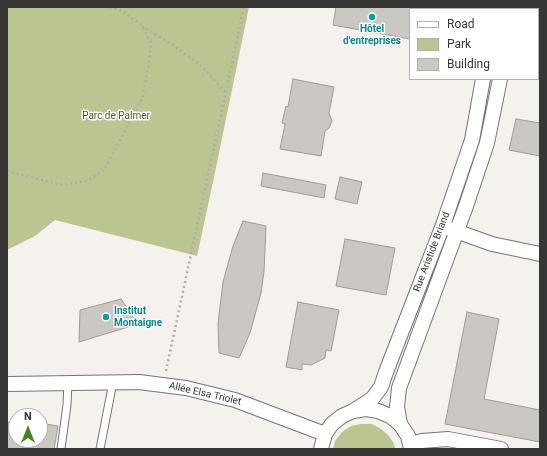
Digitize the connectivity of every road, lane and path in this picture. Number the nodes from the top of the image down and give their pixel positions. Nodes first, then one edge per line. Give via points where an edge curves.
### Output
1 (109, 7) edge
2 (244, 7) edge
3 (142, 26) junction
4 (484, 80) edge
5 (500, 80) edge
6 (226, 93) junction
7 (7, 171) edge
8 (442, 225) junction
9 (458, 232) junction
10 (540, 254) edge
11 (68, 382) junction
12 (113, 382) junction
13 (7, 384) edge
14 (163, 385) junction
15 (353, 411) junction
16 (400, 424) junction
17 (325, 434) junction
18 (410, 447) edge
19 (61, 449) edge
20 (100, 449) edge
21 (321, 449) edge
22 (501, 449) edge

1 - 3 path via 123,11
2 - 6 path
3 - 6 path via 200,65
3 - 7 path via 151,43 142,98 104,170 87,181 62,185
4 - 8 street, Rue Aristide Briand via 472,140
5 - 9 street, Rue Aristide Briand via 487,143
6 - 14 path
8 - 9 street
8 - 15 street, Rue Aristide Briand via 381,387 372,399
9 - 10 street via 492,244
9 - 16 street, Rue Aristide Briand via 399,388 397,407
11 - 12 street, Allée Elsa Triolet
11 - 13 street, Allée Elsa Triolet
11 - 19 lane
12 - 14 street, Allée Elsa Triolet
12 - 20 lane
14 - 17 street, Allée Elsa Triolet via 235,400
15 - 16 street via 378,411
15 - 17 street, Rue Aristide Briand via 332,424
16 - 18 street via 408,436
17 - 21 street
18 - 22 street via 422,441 448,439

